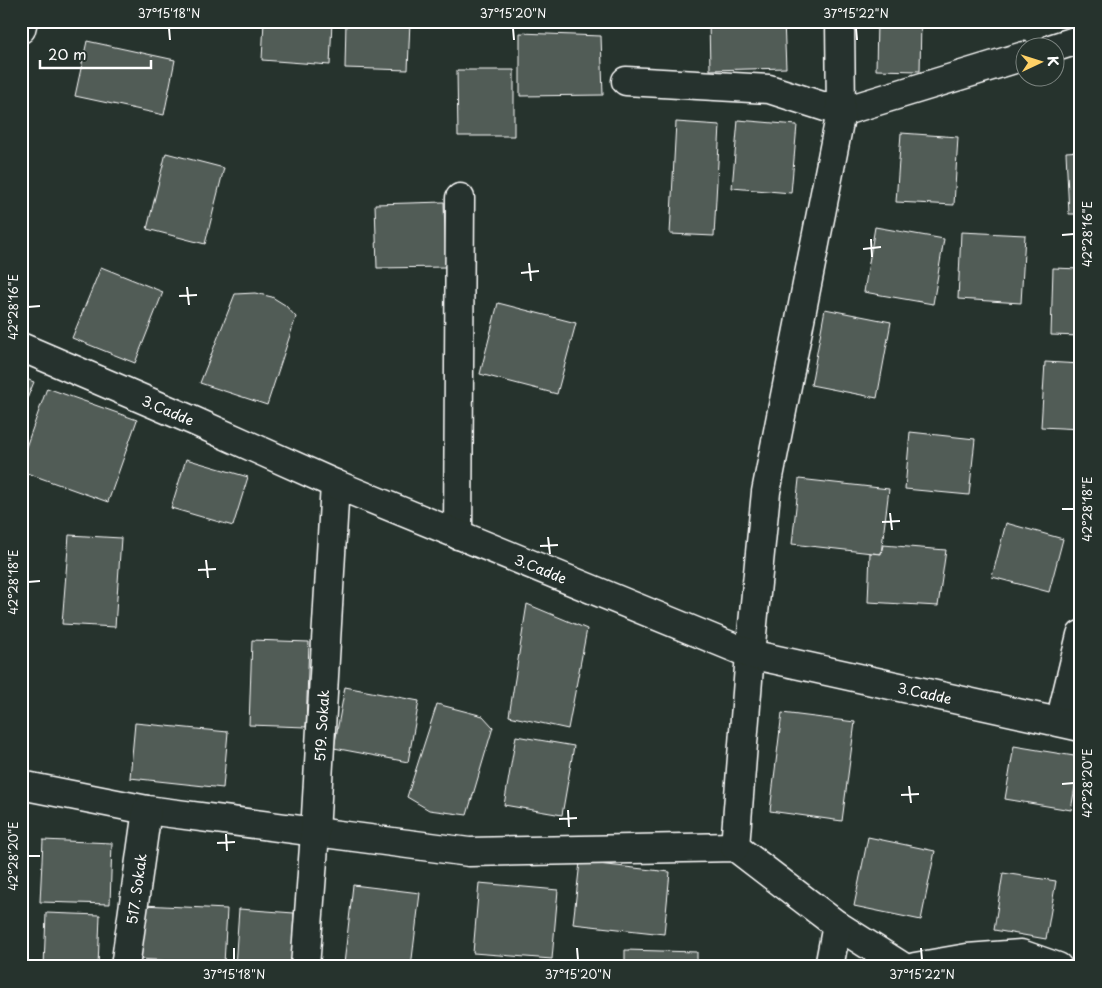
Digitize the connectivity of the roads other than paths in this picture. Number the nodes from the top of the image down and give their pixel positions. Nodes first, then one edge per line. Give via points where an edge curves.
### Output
1 (23, 21) edge
2 (840, 21) edge
3 (21, 29) edge
4 (1081, 39) edge
5 (1064, 44) edge
6 (1014, 59) edge
7 (626, 81) dead end
8 (841, 112) junction
9 (460, 198) dead end
10 (21, 347) edge
11 (335, 484) junction
12 (458, 535) junction
13 (1081, 634) edge
14 (750, 654) junction
15 (1070, 724) edge
16 (21, 785) edge
17 (147, 810) junction
18 (315, 833) junction
19 (735, 847) junction
20 (837, 925) junction
21 (125, 967) edge
22 (305, 967) edge
23 (829, 967) edge
24 (903, 967) edge
25 (915, 967) edge
26 (1058, 967) edge

1 - 3 street
2 - 8 street
4 - 5 street
6 - 8 street
7 - 8 street via 769,90
8 - 14 street via 766,492
9 - 12 street
10 - 11 street, 3.Cadde
11 - 12 street, 3.Cadde
11 - 18 street, 519. Sokak
12 - 14 street, 3.Cadde
13 - 15 street
14 - 15 street, 3.Cadde
14 - 19 street
16 - 17 street
17 - 18 street
17 - 21 street, 517. Sokak
18 - 19 street via 469,852
18 - 22 street, 519. Sokak
19 - 20 street
20 - 23 street
20 - 24 street
25 - 26 street via 967,958 1021,954

